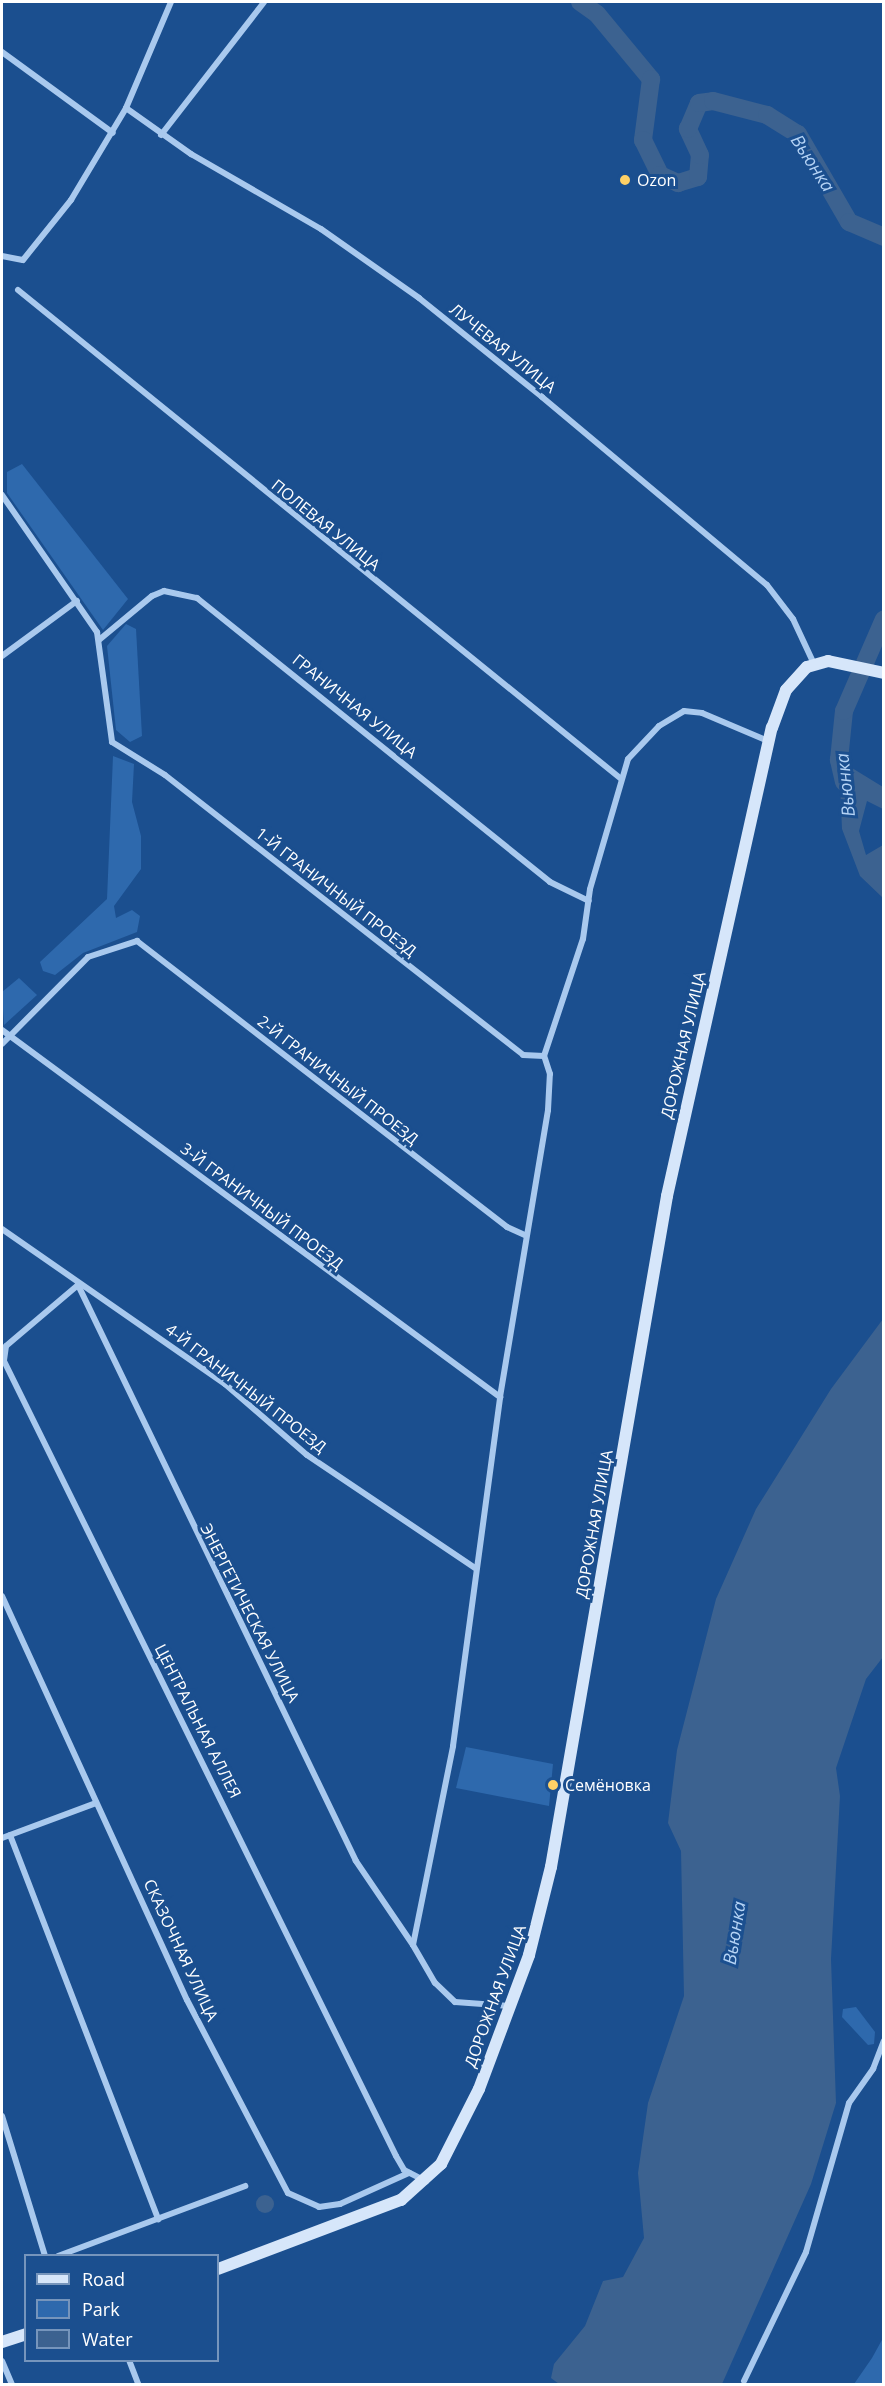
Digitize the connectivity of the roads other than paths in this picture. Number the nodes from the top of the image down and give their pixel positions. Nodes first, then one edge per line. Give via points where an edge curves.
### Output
1 (171, 2) edge
2 (264, 2) edge
3 (2, 52) edge
4 (126, 108) junction
5 (113, 134) junction
6 (161, 135) junction
7 (2, 256) edge
8 (18, 290) dead end
9 (2, 495) edge
10 (77, 602) junction
11 (99, 640) junction
12 (2, 656) edge
13 (814, 664) junction
14 (884, 673) edge
15 (768, 741) junction
16 (620, 778) junction
17 (589, 901) junction
18 (2, 1030) edge
19 (10, 1033) junction
20 (2, 1044) edge
21 (544, 1056) junction
22 (2, 1229) edge
23 (525, 1235) junction
24 (78, 1285) junction
25 (500, 1397) junction
26 (475, 1568) junction
27 (2, 1596) edge
28 (96, 1803) junction
29 (10, 1835) junction
30 (2, 1838) edge
31 (413, 1945) junction
32 (511, 2006) junction
33 (884, 2041) edge
34 (2, 2116) edge
35 (409, 2173) junction
36 (426, 2181) junction
37 (245, 2186) dead end
38 (158, 2219) junction
39 (44, 2254) edge
40 (63, 2254) edge
41 (219, 2269) edge
42 (24, 2335) edge
43 (2, 2342) edge
44 (2, 2361) edge
45 (129, 2362) edge
46 (744, 2381) dead end
47 (12, 2385) edge
48 (138, 2385) edge

1 - 4 street
2 - 6 street
3 - 5 street
4 - 5 street
4 - 6 street, ЛУЧЕВАЯ УЛИЦА
5 - 7 street via 71,200 23,260 15,262
6 - 13 street, ЛУЧЕВАЯ УЛИЦА via 321,229 524,382 761,579 793,619
8 - 16 street, ПОЛЕВАЯ УЛИЦА
9 - 10 street via 35,549
10 - 11 street
10 - 12 street
11 - 17 street, ГРАНИЧНАЯ УЛИЦА via 152,596 164,591 197,598 550,882
11 - 21 street, 1-Й ГРАНИЧНЫЙ ПРОЕЗД via 112,742 165,775 523,1054
13 - 14 main road via 833,662
13 - 15 main road, ДОРОЖНАЯ УЛИЦА via 791,682
15 - 16 street via 702,713 684,711 669,718 634,750
15 - 32 main road, ДОРОЖНАЯ УЛИЦА via 667,1196 551,1867
16 - 17 street
17 - 21 street via 583,939
18 - 19 street
19 - 20 street
19 - 23 street, 2-Й ГРАНИЧНЫЙ ПРОЕЗД via 88,957 137,941 507,1227
19 - 25 street, 3-Й ГРАНИЧНЫЙ ПРОЕЗД
21 - 23 street via 551,1087
22 - 24 street, 4-Й ГРАНИЧНЫЙ ПРОЕЗД
23 - 25 street
24 - 26 street, 4-Й ГРАНИЧНЫЙ ПРОЕЗД via 225,1384 307,1455
24 - 31 street, ЭНЕРГЕТИЧЕСКАЯ УЛИЦА via 356,1861
24 - 35 street, ЦЕНТРАЛЬНАЯ АЛЛЕЯ via 6,1346 4,1361 396,2156
25 - 26 street
26 - 31 street via 453,1746
27 - 28 street, СКАЗОЧНАЯ УЛИЦА
28 - 29 street
28 - 35 street, СКАЗОЧНАЯ УЛИЦА via 187,2000 288,2193 319,2207 340,2204
29 - 30 street
29 - 38 street
31 - 32 street, ЭНЕРГЕТИЧЕСКАЯ УЛИЦА via 435,1983 455,2002
32 - 36 main road, ДОРОЖНАЯ УЛИЦА via 464,2122
33 - 46 street via 873,2069 849,2103 806,2252
34 - 39 street
35 - 36 street
36 - 41 main road, ДОРОЖНАЯ УЛИЦА via 369,2216
37 - 38 street
38 - 40 street
42 - 43 main road
44 - 47 street
45 - 48 street

